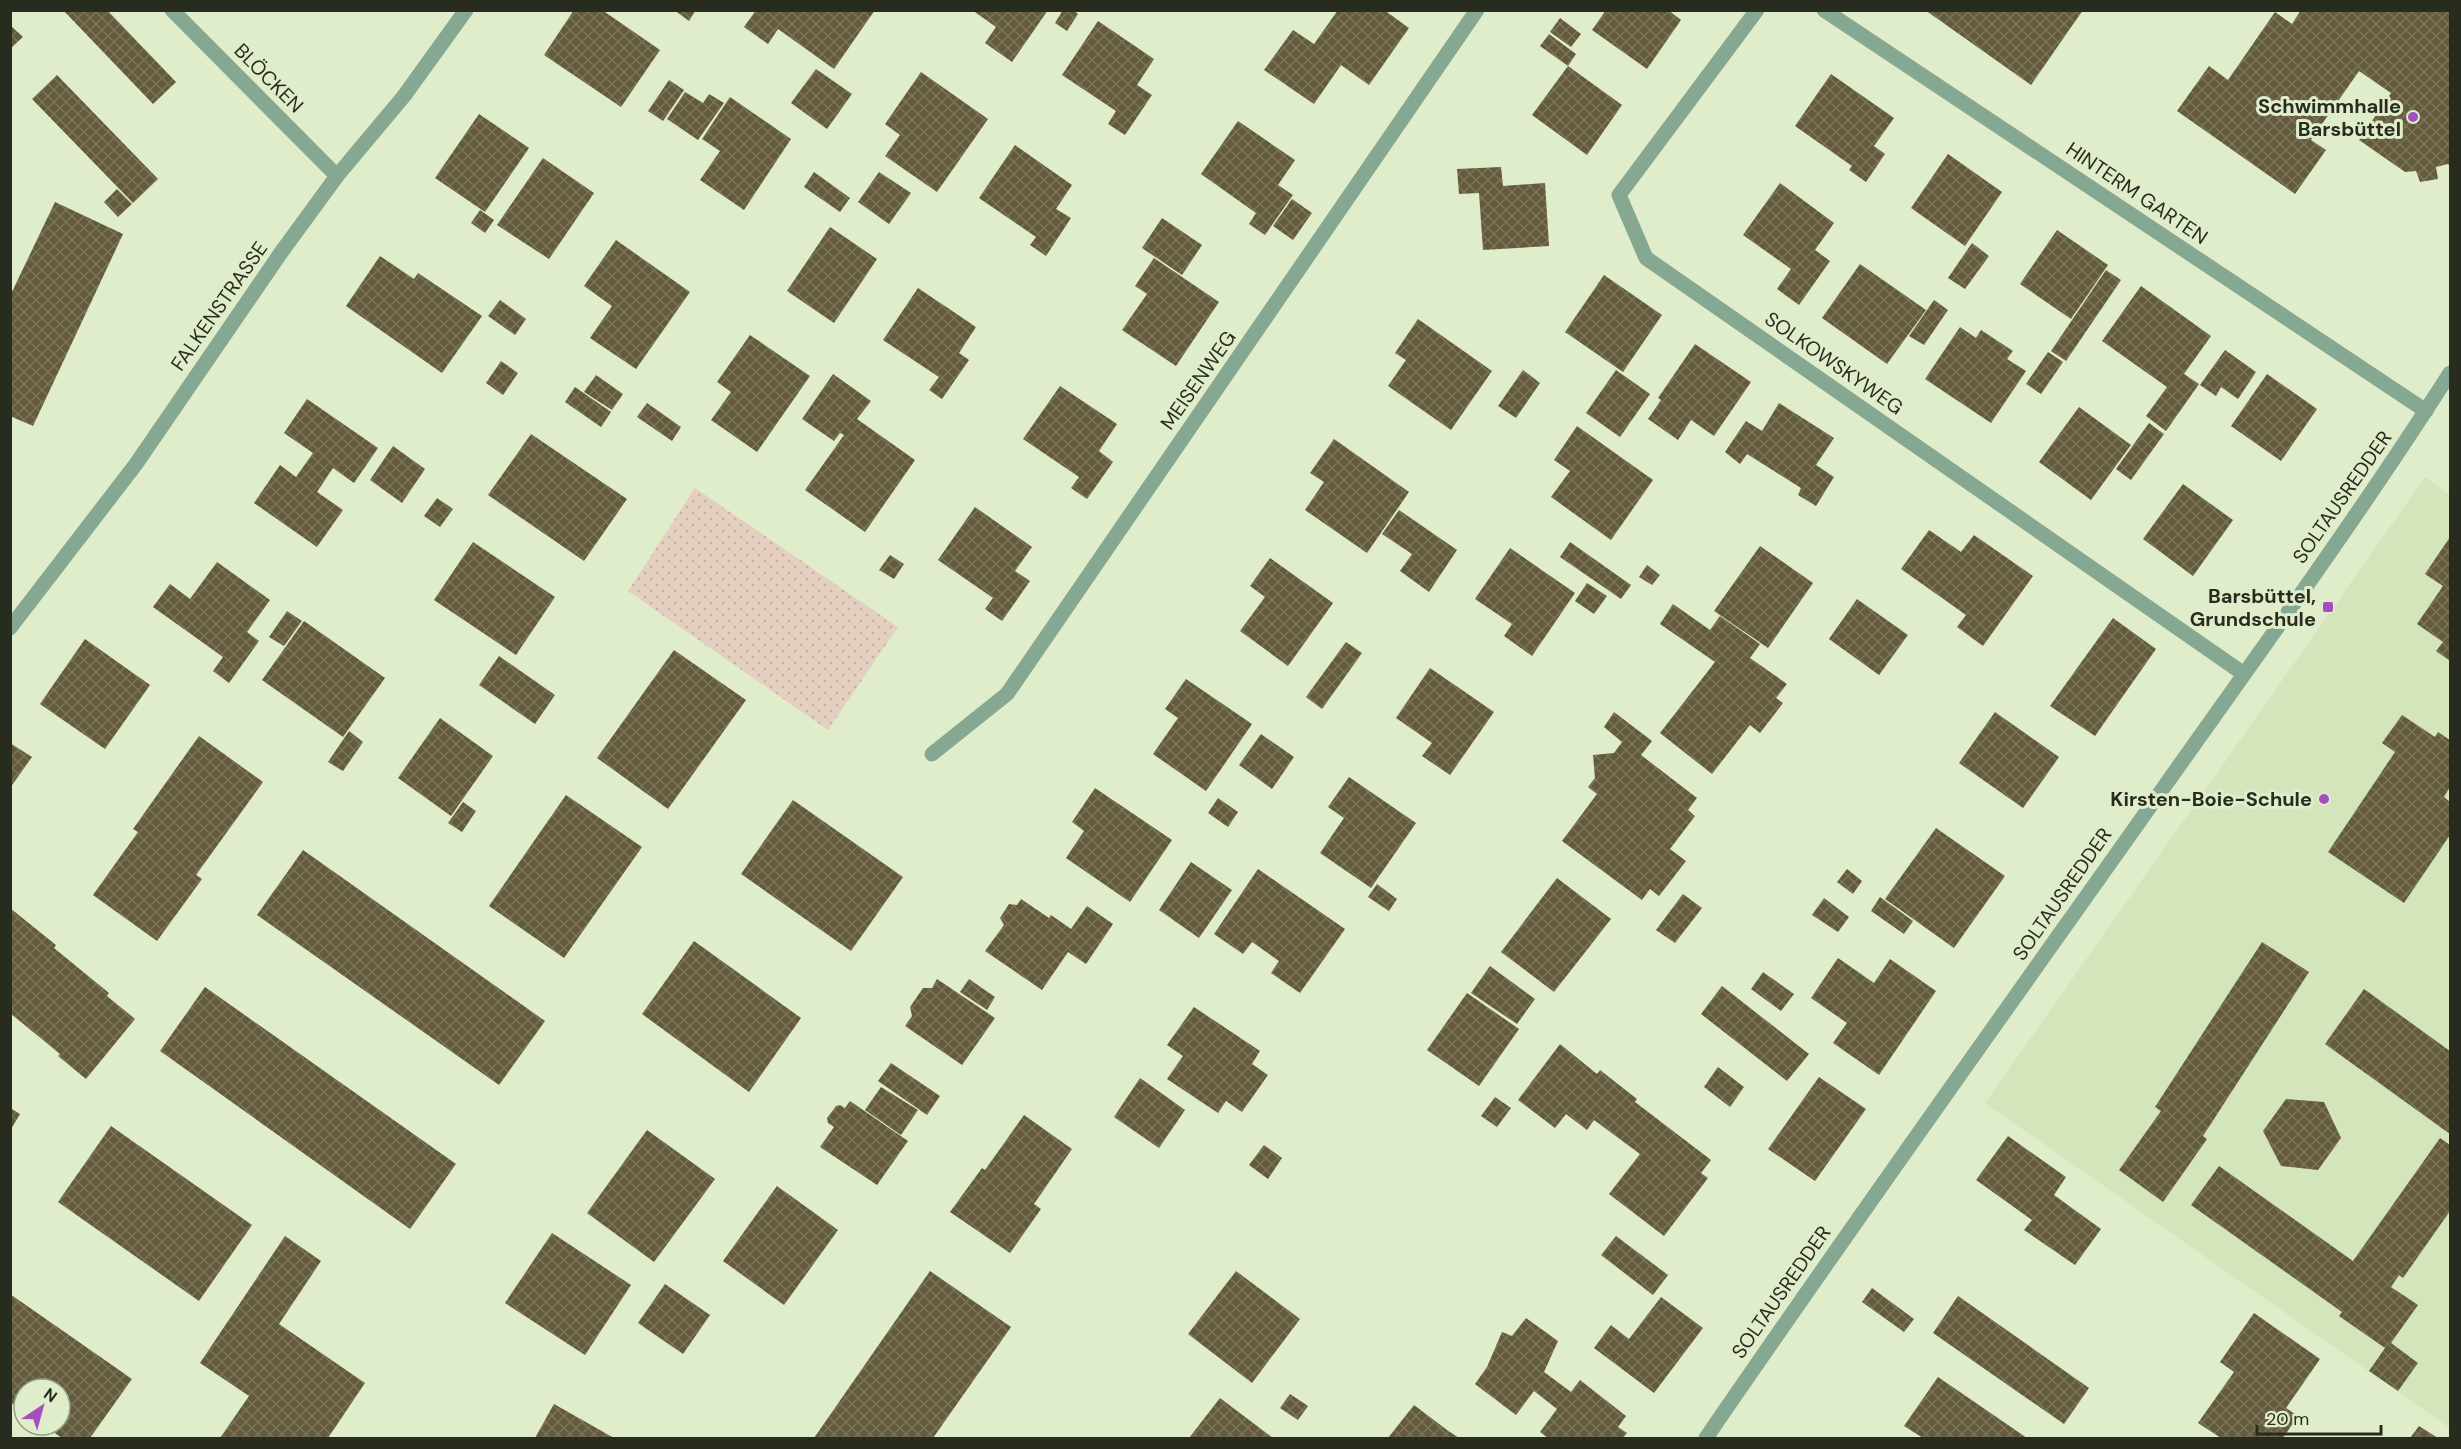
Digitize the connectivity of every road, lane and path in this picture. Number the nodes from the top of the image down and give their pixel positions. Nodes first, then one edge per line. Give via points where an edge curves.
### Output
1 (172, 10) edge
2 (466, 10) edge
3 (1477, 10) edge
4 (1757, 10) edge
5 (1824, 10) edge
6 (337, 176) junction
7 (2451, 373) edge
8 (2426, 411) junction
9 (10, 628) edge
10 (2244, 674) junction
11 (932, 754) dead end
12 (1706, 1438) edge

1 - 6 street, BLÖCKEN
2 - 6 street, FALKENSTRASSE via 404,96
3 - 11 street, MEISENWEG via 1007,694
4 - 10 street, SOLKOWSKYWEG via 1619,195 1647,258
5 - 8 street, HINTERM GARTEN
6 - 9 street, FALKENSTRASSE via 136,464
7 - 8 street, SOLTAUSREDDER
8 - 10 street, SOLTAUSREDDER
10 - 12 street, SOLTAUSREDDER

